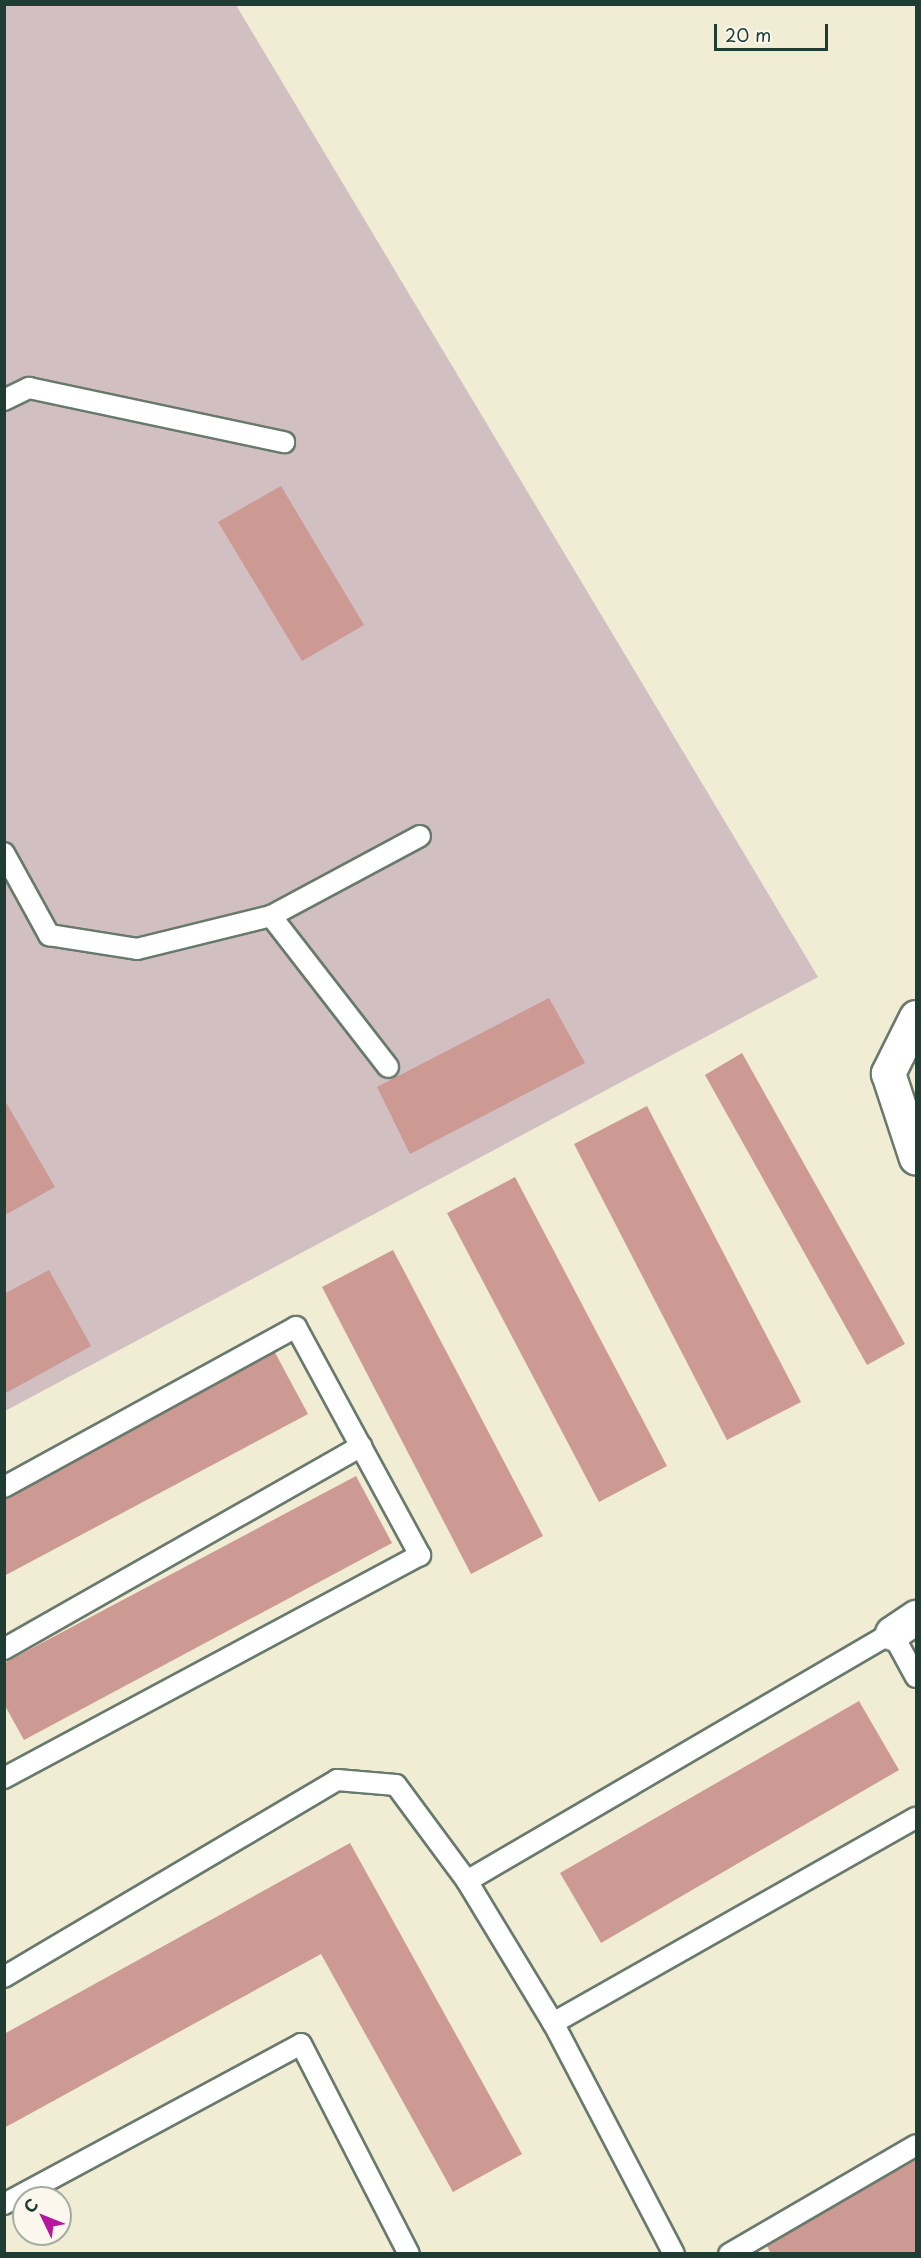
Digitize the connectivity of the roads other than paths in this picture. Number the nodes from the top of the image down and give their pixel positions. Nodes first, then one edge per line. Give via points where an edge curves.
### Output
1 (4, 400) edge
2 (284, 442) dead end
3 (420, 836) dead end
4 (4, 853) edge
5 (271, 916) junction
6 (916, 1017) edge
7 (388, 1067) dead end
8 (916, 1158) edge
9 (361, 1446) junction
10 (4, 1487) edge
11 (904, 1625) edge
12 (4, 1649) edge
13 (916, 1677) edge
14 (4, 1778) edge
15 (916, 1818) edge
16 (467, 1881) junction
17 (4, 1977) edge
18 (553, 2023) junction
19 (916, 2145) edge
20 (4, 2204) edge
21 (408, 2253) edge
22 (674, 2253) edge
23 (729, 2253) edge

1 - 2 lane via 29,388
3 - 5 lane
4 - 5 lane via 49,935 137,949
5 - 7 lane
6 - 8 street via 888,1073
9 - 10 lane via 296,1327
9 - 12 lane
9 - 14 lane via 420,1555
11 - 13 lane
11 - 16 lane
15 - 18 lane
16 - 17 lane via 396,1785 337,1780
16 - 18 lane
18 - 22 lane
19 - 23 lane
20 - 21 lane via 301,2044

